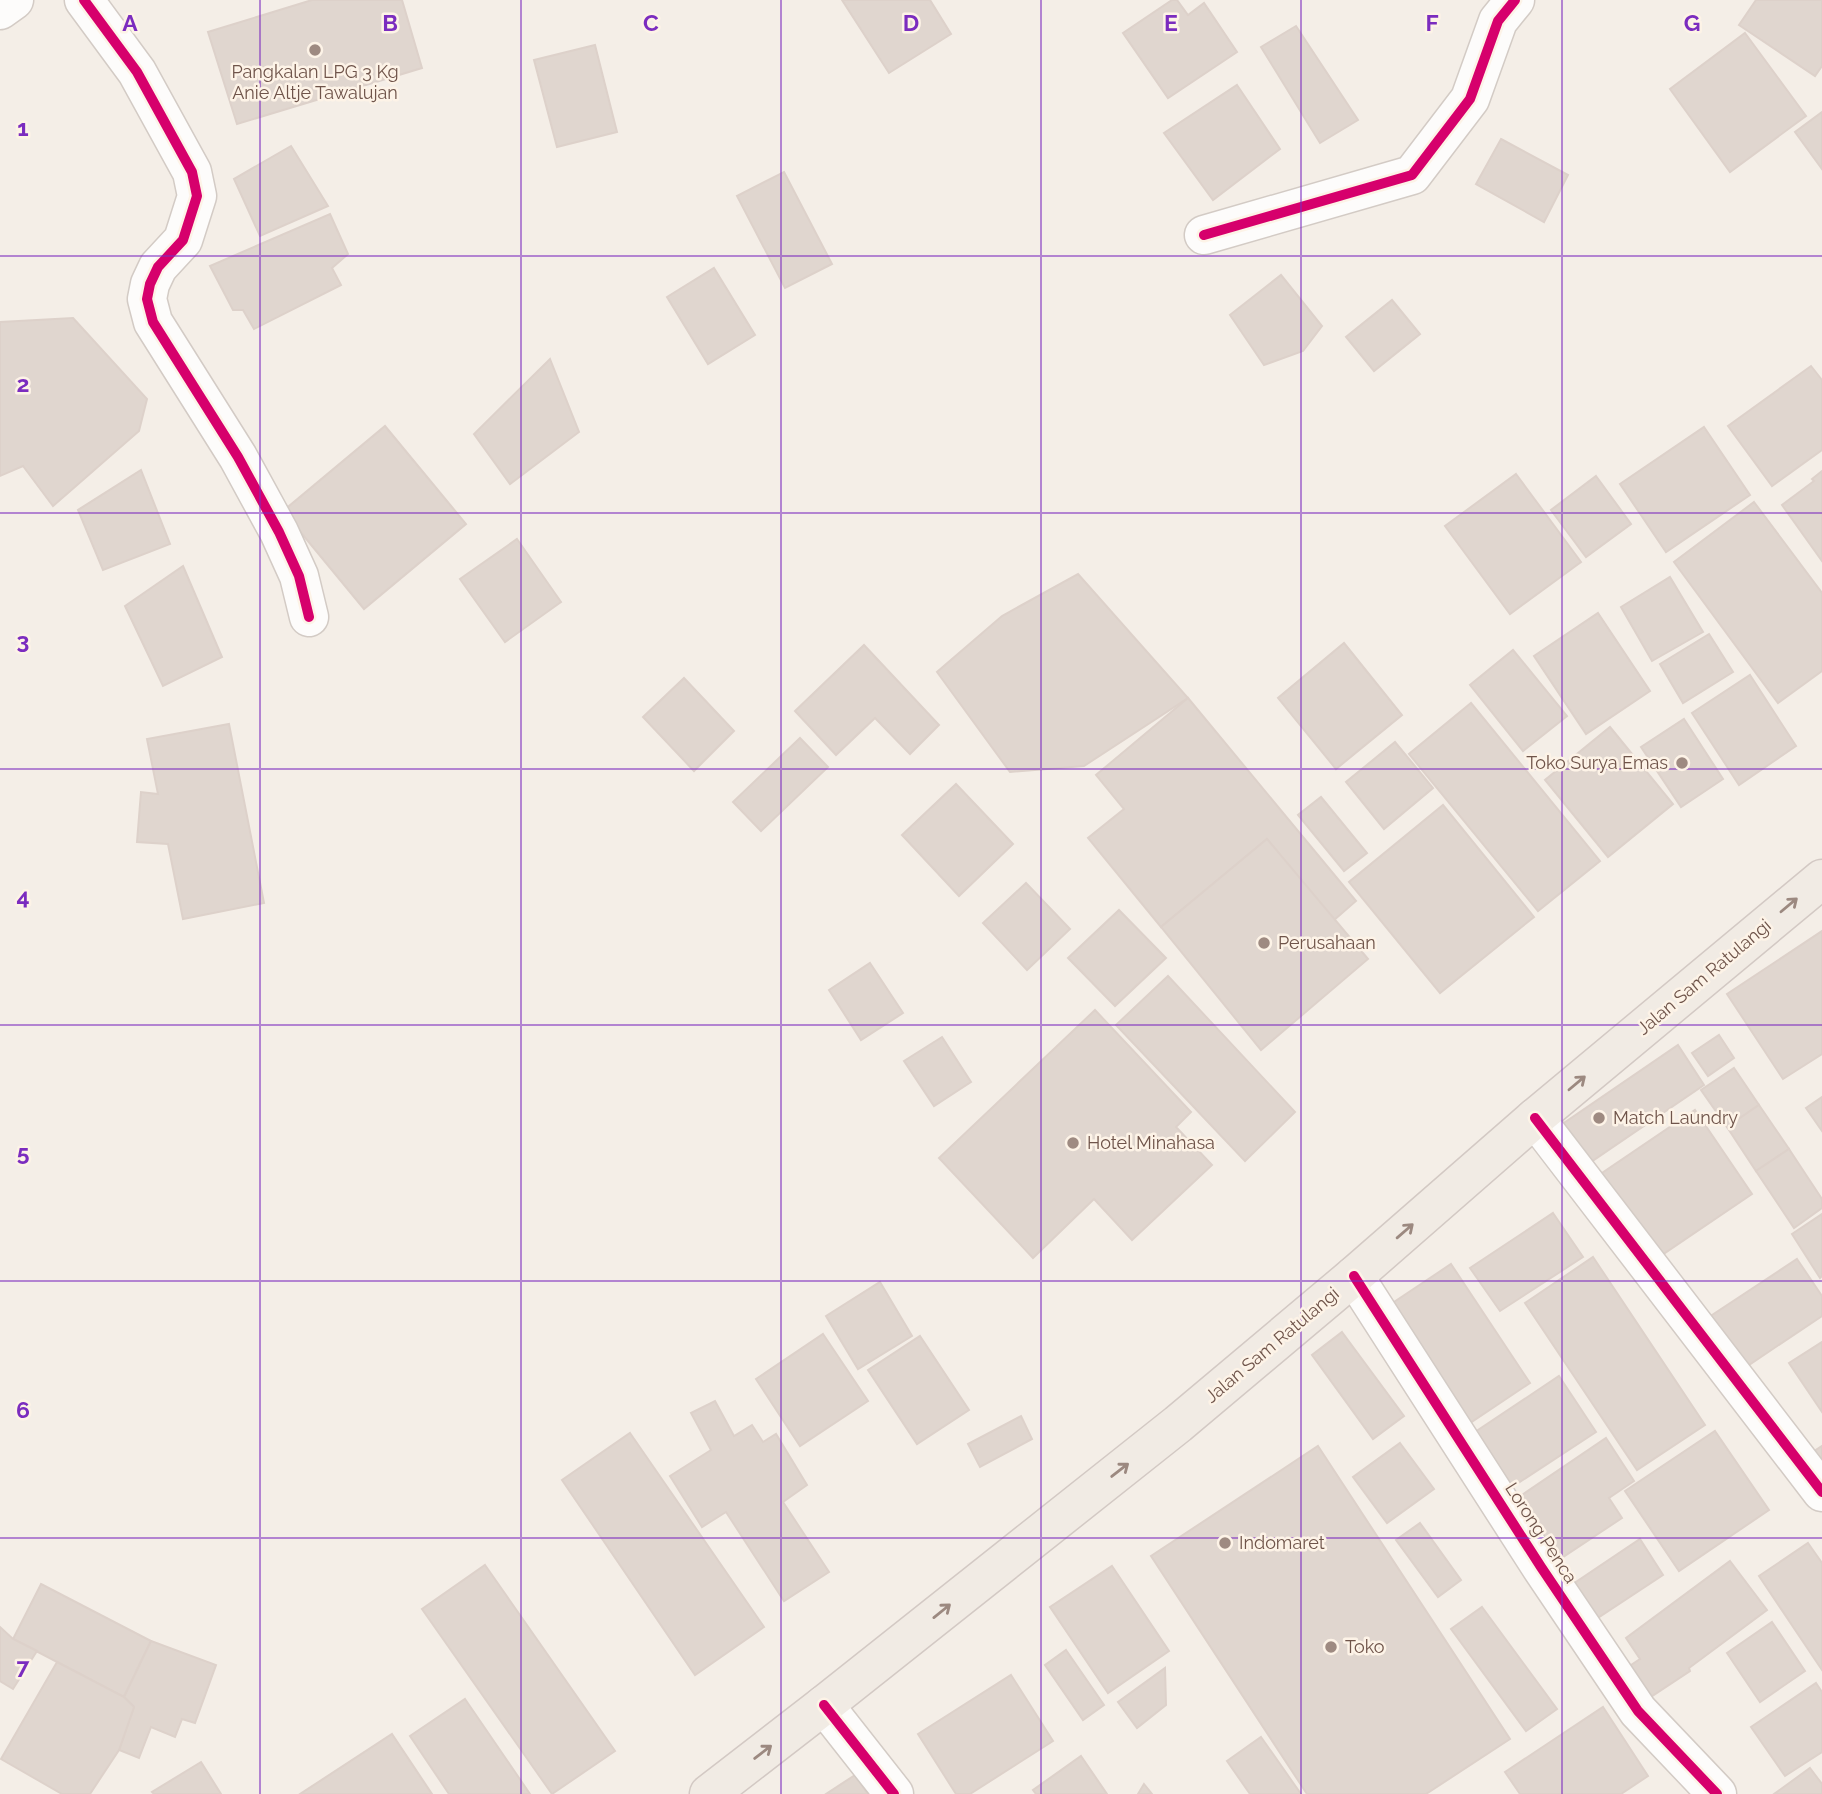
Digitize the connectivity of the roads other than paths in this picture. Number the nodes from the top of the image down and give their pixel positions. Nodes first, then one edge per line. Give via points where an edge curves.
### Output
1 (14, 0) edge
2 (84, 0) edge
3 (1515, 0) edge
4 (0, 10) edge
5 (1204, 236) dead end
6 (309, 617) dead end
7 (1822, 879) edge
8 (1535, 1118) junction
9 (1354, 1276) junction
10 (1822, 1492) edge
11 (824, 1705) junction
12 (709, 1794) edge
13 (894, 1794) edge
14 (1717, 1794) edge

1 - 4 street
2 - 6 street via 138,72 192,172 197,196 183,240 158,267 150,284 147,299 153,322 279,532 299,576
3 - 5 street via 1498,21 1470,99 1412,175
8 -> 7 main road, Jalan Sam Ratulangi
9 -> 8 main road, Jalan Sam Ratulangi
8 - 10 street
11 -> 9 main road, Jalan Sam Ratulangi via 1178,1424
9 - 14 street, Lorong Penca via 1638,1711
12 -> 11 main road, Jalan Sam Ratulangi
11 - 13 street

